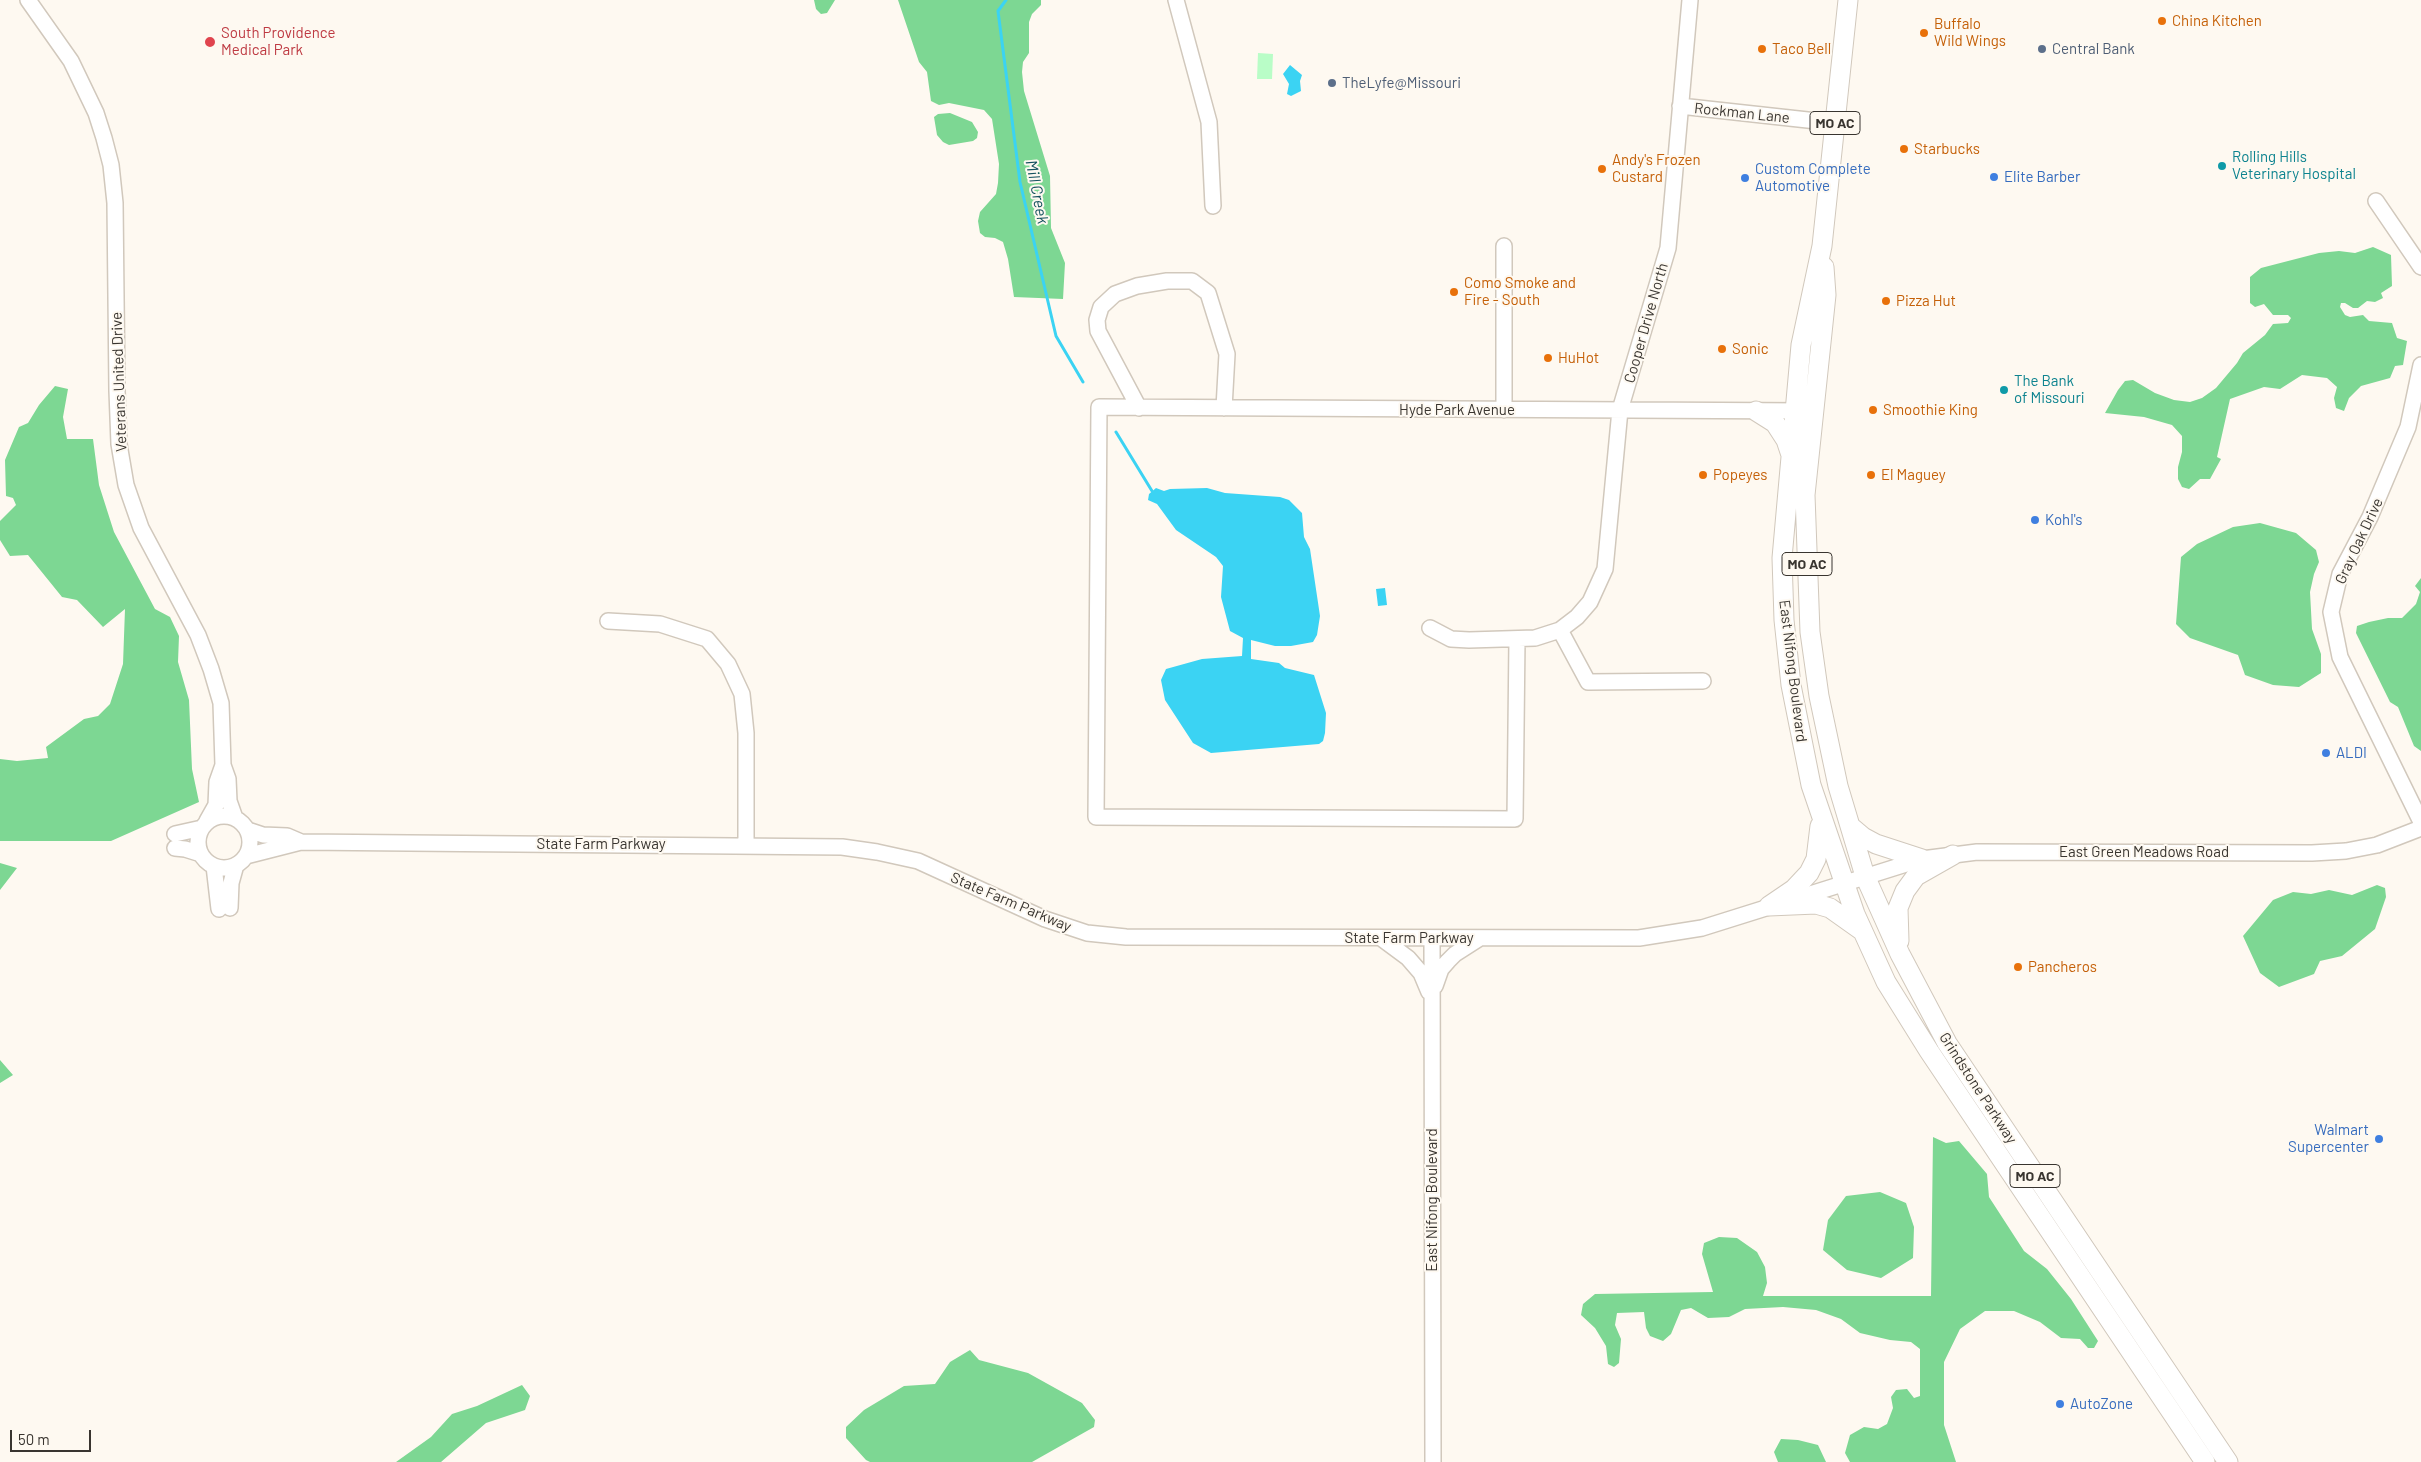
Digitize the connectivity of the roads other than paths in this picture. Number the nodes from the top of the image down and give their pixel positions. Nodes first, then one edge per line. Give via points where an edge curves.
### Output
1 (28, 0) edge
2 (1176, 0) edge
3 (1690, 0) edge
4 (1848, 0) edge
5 (1680, 106) junction
6 (1835, 123) junction
7 (2376, 200) dead end
8 (1213, 206) dead end
9 (1504, 246) dead end
10 (2421, 267) edge
11 (2421, 365) edge
12 (1139, 408) junction
13 (1224, 408) junction
14 (1504, 410) junction
15 (1620, 410) junction
16 (1756, 411) junction
17 (1806, 411) junction
18 (1792, 457) junction
19 (608, 621) dead end
20 (1430, 628) dead end
21 (1560, 630) junction
22 (1517, 639) junction
23 (1703, 682) dead end
24 (223, 765) junction
25 (1821, 817) junction
26 (235, 818) junction
27 (2421, 822) edge
28 (204, 824) junction
29 (1850, 826) junction
30 (2421, 828) edge
31 (248, 830) junction
32 (301, 842) junction
33 (746, 845) junction
34 (200, 854) junction
35 (1953, 855) junction
36 (1922, 859) junction
37 (241, 861) junction
38 (214, 866) junction
39 (1865, 876) junction
40 (1844, 883) junction
41 (1770, 906) junction
42 (1861, 930) junction
43 (1381, 938) junction
44 (1432, 938) junction
45 (1480, 938) junction
46 (1900, 954) junction
47 (1432, 997) junction
48 (1433, 1462) edge
49 (2205, 1462) edge
50 (2228, 1462) edge

1 - 24 street, Veterans United Drive via 71,61 96,113 111,164 119,444 126,485 141,528 198,635 211,669 221,703
2 - 8 street via 1209,122
3 - 5 street, Cooper Drive North
4 - 6 main road, East Nifong Boulevard / MO AC
5 - 6 street, Rockman Lane
5 - 15 street, Cooper Drive North via 1668,248
6 - 17 main road, East Nifong Boulevard / MO AC via 1822,246 1802,345
7 - 10 street
9 - 14 street
11 - 27 street, Gray Oak Drive via 2408,427 2370,517 2340,574 2330,612 2340,657
12 - 13 street, Hyde Park Avenue
12 - 13 street via 1098,331 1097,320 1101,307 1115,294 1167,280 1192,281 1208,293 1227,354
12 - 22 street, Hyde Park Avenue via 1099,407 1096,817 1515,819
13 - 14 street, Hyde Park Avenue
14 - 15 street, Hyde Park Avenue
15 - 16 street, Hyde Park Avenue
15 - 21 street, Cooper Drive North via 1605,569 1590,602
16 - 17 street, Hyde Park Avenue
16 - 18 main road via 1767,416 1780,429
17 - 18 main road, East Nifong Boulevard / MO AC
17 - 29 main road, East Nifong Boulevard / MO AC via 1805,495 1810,632 1819,696
18 - 25 main road, East Nifong Boulevard / MO AC via 1782,558 1784,620 1800,740
19 - 33 street via 660,624 707,639 728,664 742,694 746,733
20 - 22 street via 1451,639
21 - 22 street via 1535,638
21 - 23 street via 1588,682
24 - 26 street, Veterans United Drive
24 - 28 street, Veterans United Drive via 216,782 216,805
25 - 40 main road, East Nifong Boulevard / MO AC
25 - 41 main road via 1816,859 1809,873 1794,889
26 - 28 street via 221,816
26 - 31 street
28 - 34 street via 198,836
28 - 34 street via 175,841
29 - 36 main road via 1876,844
29 - 39 main road, East Nifong Boulevard / MO AC
30 - 35 street, East Green Meadows Road via 2377,845 2312,853 1977,852
31 - 32 street, State Farm Parkway via 263,835 287,836
31 - 37 street via 250,848
32 - 33 street, State Farm Parkway
32 - 37 street, State Farm Parkway
33 - 43 street, State Farm Parkway via 842,847 918,861 1045,919 1087,933 1126,937
34 - 38 street
35 - 36 street, East Green Meadows Road
35 - 46 main road via 1916,876 1905,891 1898,908
36 - 39 street, East Green Meadows Road
37 - 38 street via 229,868
37 - 38 street via 224,908
39 - 40 street, State Farm Parkway
39 - 46 main road, Grindstone Parkway / MO AC
40 - 41 street, State Farm Parkway
40 - 42 main road, Grindstone Parkway / MO AC
41 - 42 main road via 1816,904 1830,908
41 - 45 street, State Farm Parkway via 1702,928 1639,938
42 - 49 main road, Grindstone Parkway / MO AC via 1886,982 1929,1051
43 - 44 street, State Farm Parkway
43 - 47 street via 1408,958 1421,973
44 - 45 street, State Farm Parkway
44 - 47 street, East Nifong Boulevard
45 - 47 street via 1454,954 1441,969
46 - 50 main road, Grindstone Parkway / MO AC via 1947,1043
47 - 48 street, East Nifong Boulevard

